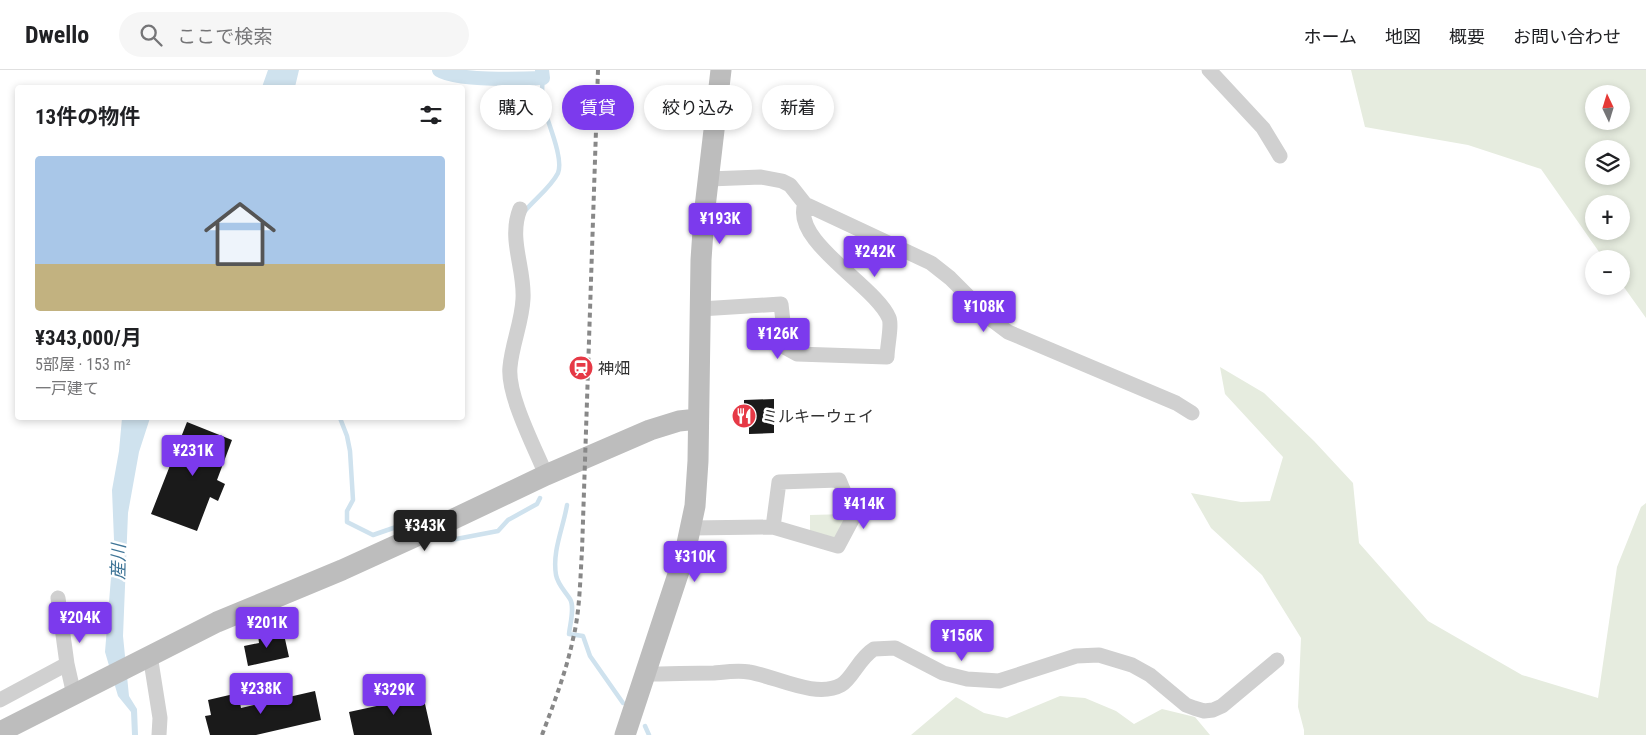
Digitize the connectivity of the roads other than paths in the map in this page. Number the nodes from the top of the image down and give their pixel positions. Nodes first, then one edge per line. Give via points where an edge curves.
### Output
1 (721, 70) edge
2 (1209, 70) edge
3 (1280, 156) dead end
4 (709, 179) junction
5 (805, 204) junction
6 (520, 209) dead end
7 (700, 309) junction
8 (1192, 413) dead end
9 (698, 419) junction
10 (546, 475) junction
11 (773, 527) junction
12 (691, 528) junction
13 (58, 598) dead end
14 (147, 657) junction
15 (1277, 660) dead end
16 (67, 664) junction
17 (646, 674) junction
18 (76, 694) junction
19 (0, 700) edge
20 (0, 732) edge
21 (159, 735) edge
22 (625, 735) edge

1 - 4 street
2 - 3 street via 1263,128
4 - 5 street via 772,178 790,185
4 - 7 street
5 - 7 street via 802,212 809,230 841,267 878,301 890,319 886,356 798,354 786,348 781,304
5 - 8 street via 931,263 1008,332 1176,403
6 - 10 street via 515,230 523,300 512,352 510,381
7 - 9 street
9 - 10 street via 650,430
9 - 12 street via 697,486
10 - 14 street via 342,570 217,622
11 - 11 street via 838,546 854,516 839,480 778,482
11 - 12 street
12 - 17 street
13 - 16 street
14 - 18 street
14 - 21 street via 160,718
15 - 17 street via 1222,706 1204,711 1186,705 1150,675 1132,665 1099,655 1076,656 999,682 943,673 895,648 874,649 859,662 842,685 832,689 808,688 747,672
16 - 18 street
16 - 19 street
17 - 22 street
18 - 20 street

